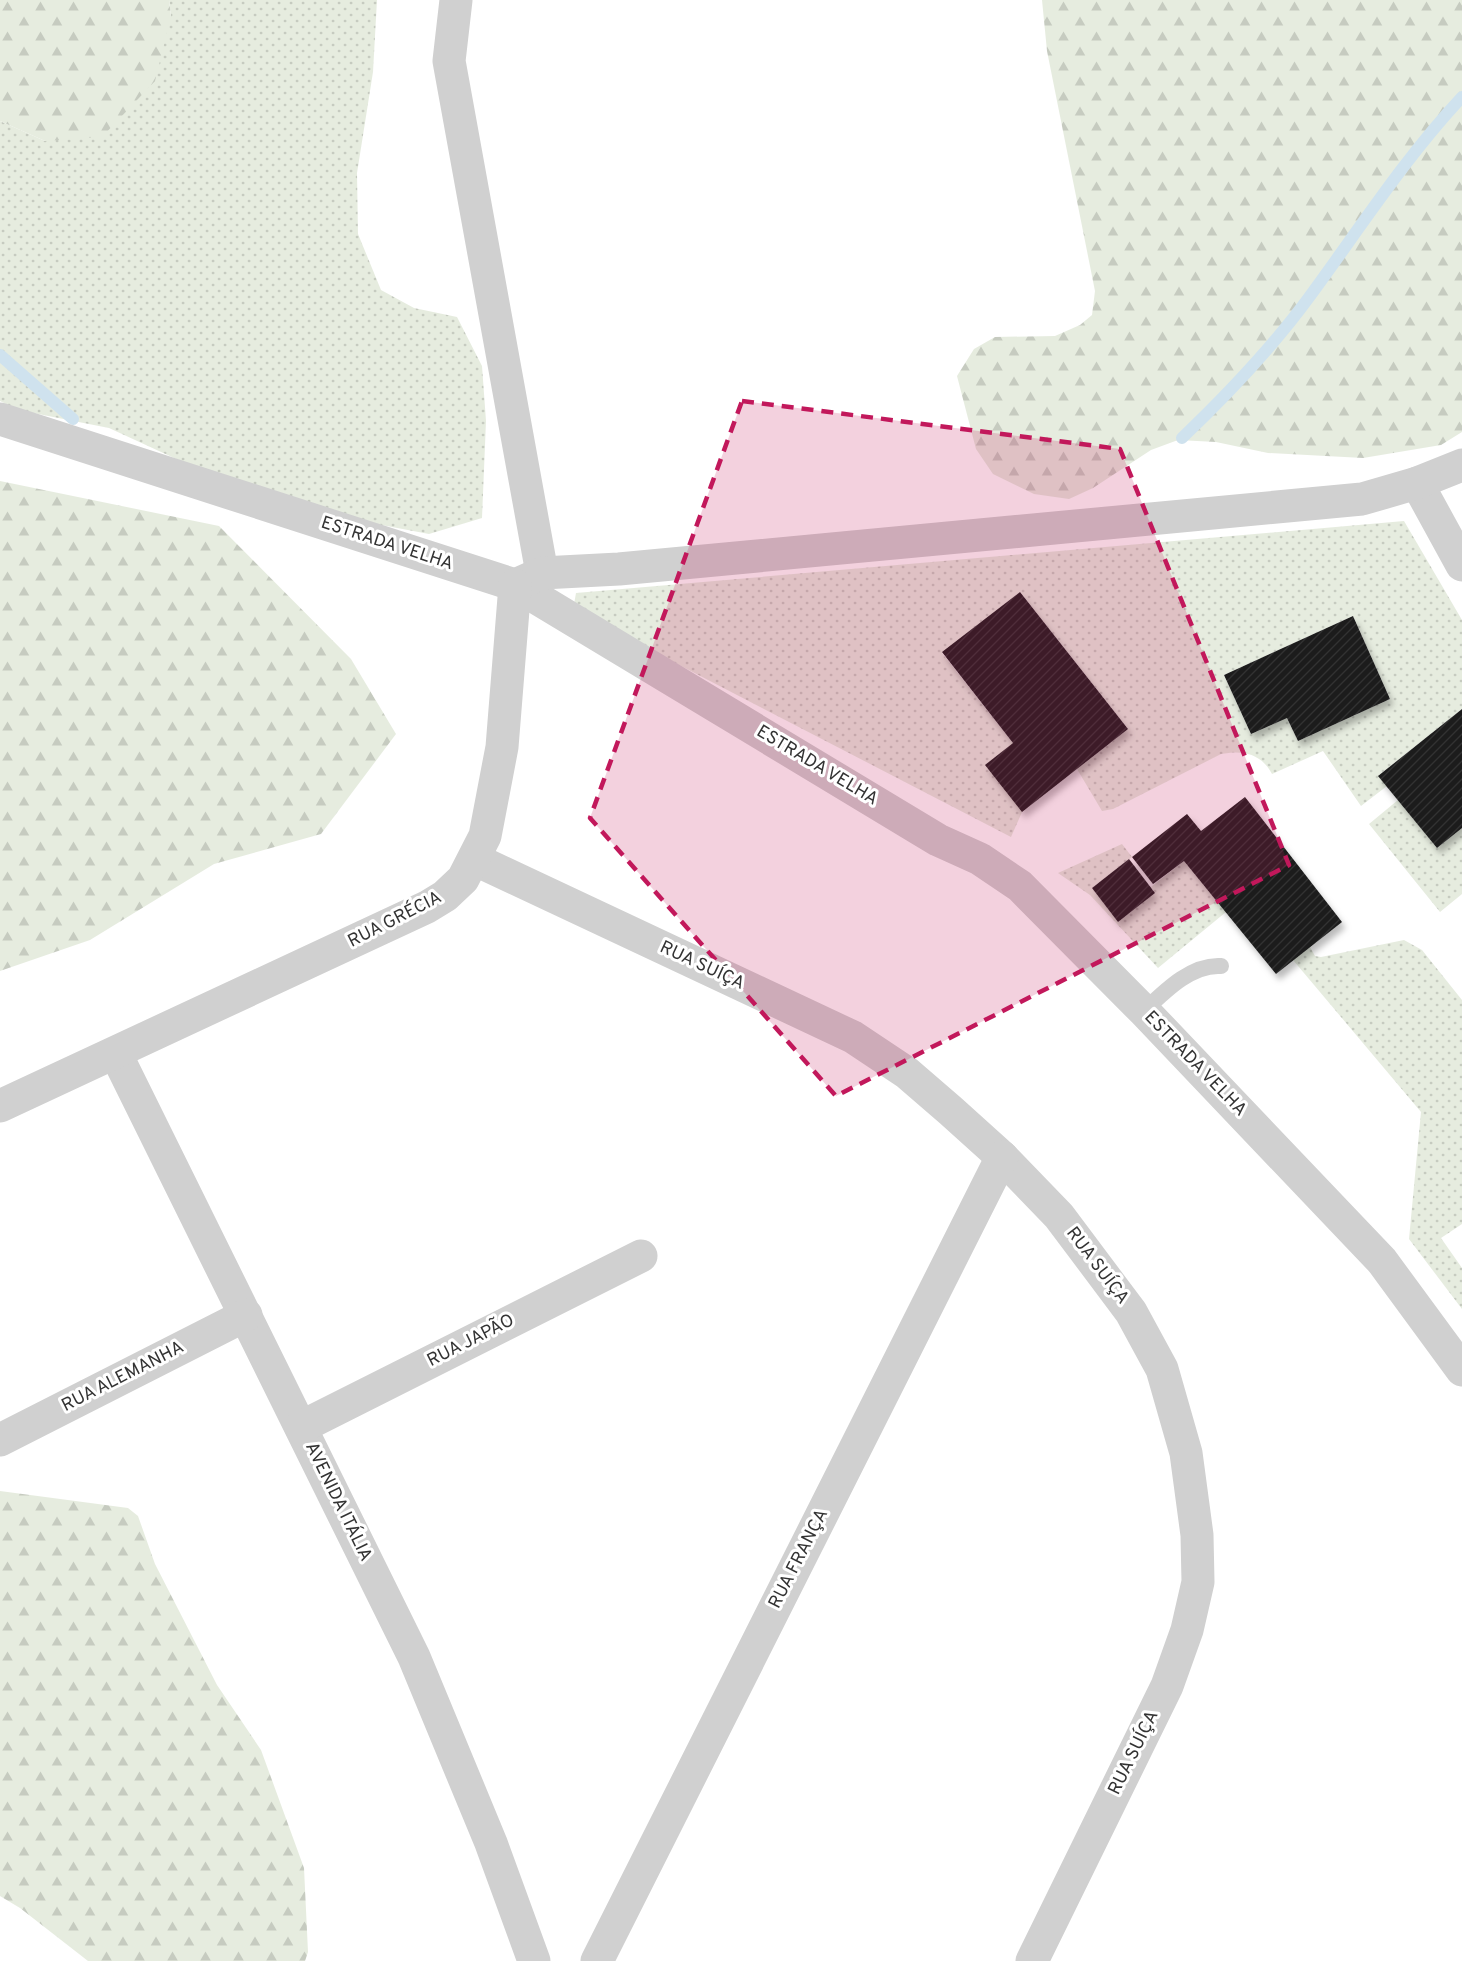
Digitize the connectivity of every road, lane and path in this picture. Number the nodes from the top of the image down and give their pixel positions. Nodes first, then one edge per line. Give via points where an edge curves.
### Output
1 (456, 0) edge
2 (0, 419) edge
3 (1462, 465) edge
4 (1417, 483) junction
5 (1462, 566) edge
6 (529, 579) junction
7 (476, 860) junction
8 (1221, 966) dead end
9 (1144, 1011) junction
10 (116, 1054) junction
11 (0, 1106) edge
12 (1002, 1157) junction
13 (641, 1256) dead end
14 (246, 1315) junction
15 (1462, 1370) edge
16 (301, 1426) junction
17 (0, 1440) edge
18 (534, 1961) edge
19 (597, 1961) edge
20 (1032, 1961) edge

1 - 6 street, RUA GRÉCIA via 449,61
2 - 6 street, ESTRADA VELHA
3 - 4 street
4 - 5 street
4 - 6 street via 1362,499
6 - 7 street, RUA GRÉCIA via 502,747 485,836
6 - 9 street, ESTRADA VELHA via 938,840 980,859 1020,886
7 - 10 street, RUA GRÉCIA via 463,879 427,907
7 - 12 street, RUA SUÍÇA via 853,1037 907,1073
8 - 9 lane via 1212,966 1173,984
9 - 15 street, ESTRADA VELHA via 1382,1261
10 - 11 street, RUA GRÉCIA
10 - 14 street, AVENIDA ITÁLIA
12 - 19 street, RUA FRANÇA
12 - 20 street, RUA SUÍÇA via 1059,1216 1098,1264 1131,1312 1162,1369 1186,1453 1197,1535 1198,1582 1187,1630 1167,1686
13 - 16 street, RUA JAPÃO
14 - 16 street, AVENIDA ITÁLIA
14 - 17 street, RUA ALEMANHA
16 - 18 street, AVENIDA ITÁLIA via 414,1657 482,1821

